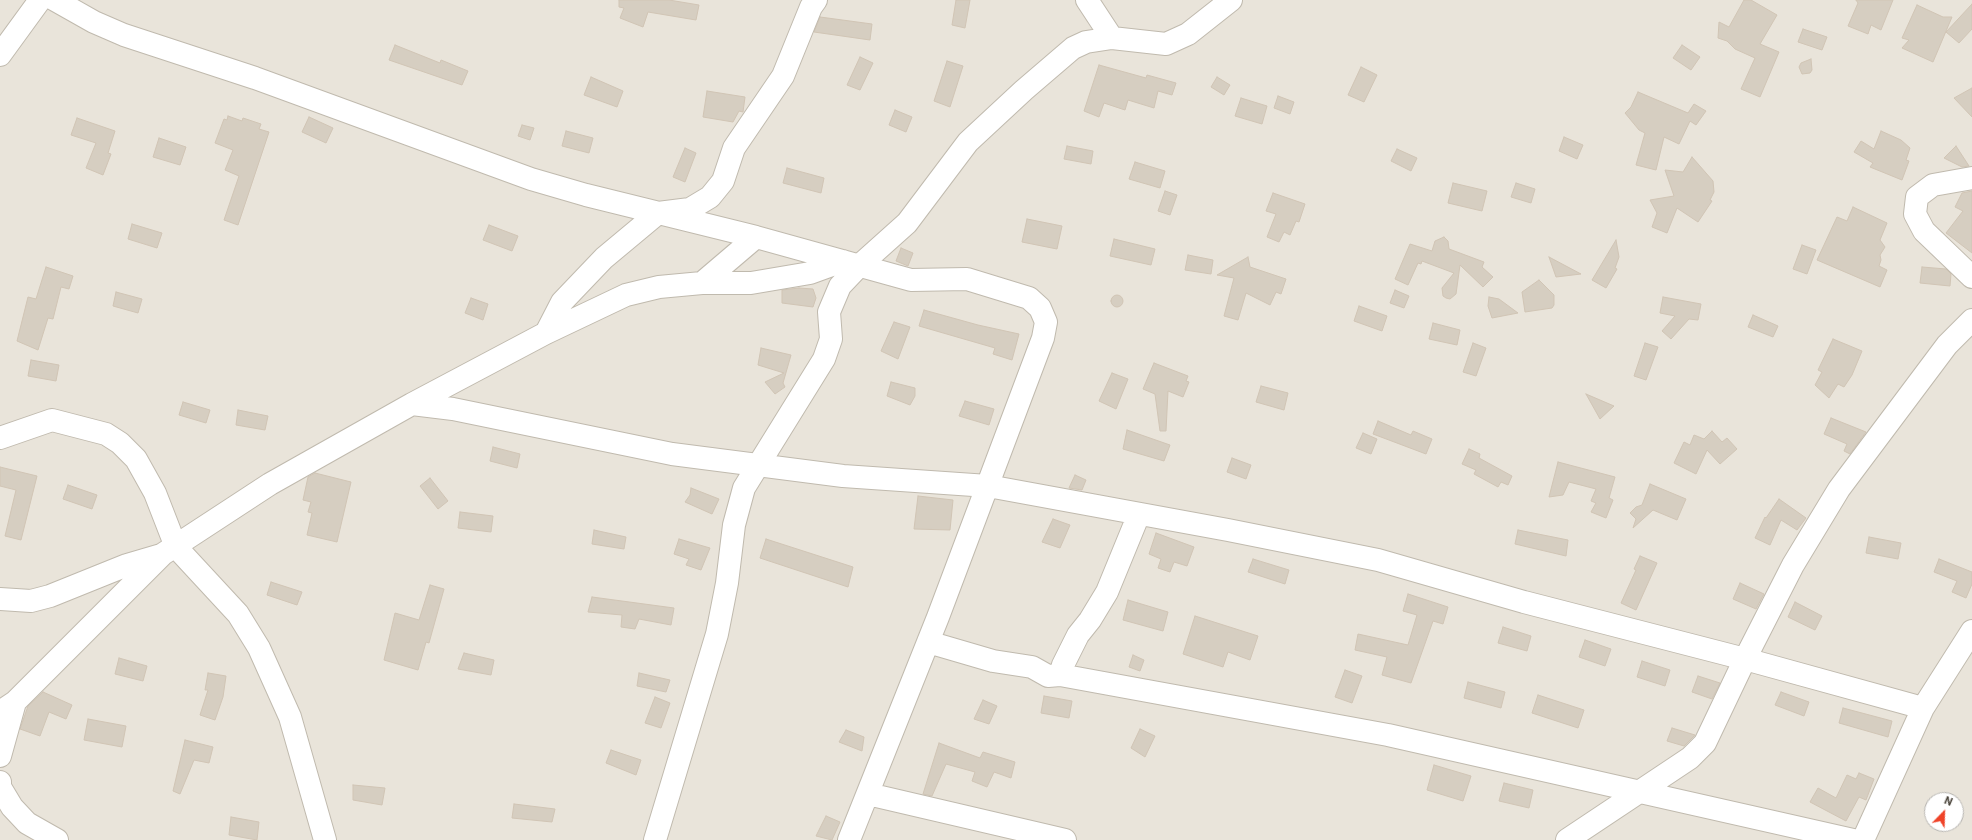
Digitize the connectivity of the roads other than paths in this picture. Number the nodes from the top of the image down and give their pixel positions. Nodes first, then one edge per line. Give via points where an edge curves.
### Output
1 (40, 0) edge
2 (55, 0) edge
3 (816, 0) edge
4 (1087, 0) edge
5 (1231, 0) edge
6 (1112, 38) junction
7 (0, 55) edge
8 (1972, 178) edge
9 (658, 213) junction
10 (756, 237) junction
11 (851, 264) junction
12 (1972, 277) edge
13 (702, 283) junction
14 (1972, 320) edge
15 (546, 333) junction
16 (412, 404) junction
17 (0, 438) edge
18 (756, 466) junction
19 (988, 486) junction
20 (1139, 514) junction
21 (169, 551) junction
22 (0, 600) edge
23 (1972, 631) edge
24 (928, 642) junction
25 (1745, 659) junction
26 (1060, 675) junction
27 (7, 707) edge
28 (1923, 708) junction
29 (0, 756) edge
30 (0, 782) edge
31 (1638, 792) junction
32 (868, 794) junction
33 (57, 840) edge
34 (325, 840) edge
35 (655, 840) edge
36 (849, 840) edge
37 (1065, 840) edge
38 (1567, 840) edge
39 (1853, 840) edge
40 (1863, 840) edge

1 - 7 street
2 - 9 street via 124,35 255,78 531,178
3 - 9 street via 783,76 734,148 723,181 710,197 690,208
4 - 6 street
5 - 6 street via 1188,34 1166,44
6 - 11 street via 1086,42 1073,48 1024,90 968,142 907,223
8 - 12 street via 1934,185 1917,197 1915,214 1924,231
9 - 10 street
9 - 15 street via 604,258 562,302
10 - 11 street
10 - 13 street
11 - 13 street via 751,283
11 - 18 street via 829,312 830,339 824,359
11 - 19 street via 911,280 967,279 1029,298 1040,308 1046,322 1043,338
13 - 15 street via 659,287 626,295
14 - 25 street via 1947,345 1839,489 1793,566
15 - 16 street
16 - 18 street via 453,408 672,454
16 - 21 street via 270,484
17 - 21 street via 52,420 106,434 120,443 136,459 155,493
18 - 19 street via 843,476
18 - 35 street via 744,488 734,525 727,583 717,634
19 - 20 street
19 - 24 street
20 - 25 street via 1378,560 1524,602
20 - 26 street via 1107,592 1078,635
21 - 22 street via 50,596 31,601
21 - 27 street
21 - 34 street via 238,614 259,648 290,718
23 - 28 street
24 - 26 street via 993,661 1032,667 1048,676
24 - 32 street
25 - 28 street
25 - 31 street via 1706,743 1690,758
26 - 31 street via 1388,735
27 - 29 street
28 - 40 street
30 - 33 street via 12,807 27,823
31 - 38 street
31 - 39 street
32 - 36 street
32 - 37 street

